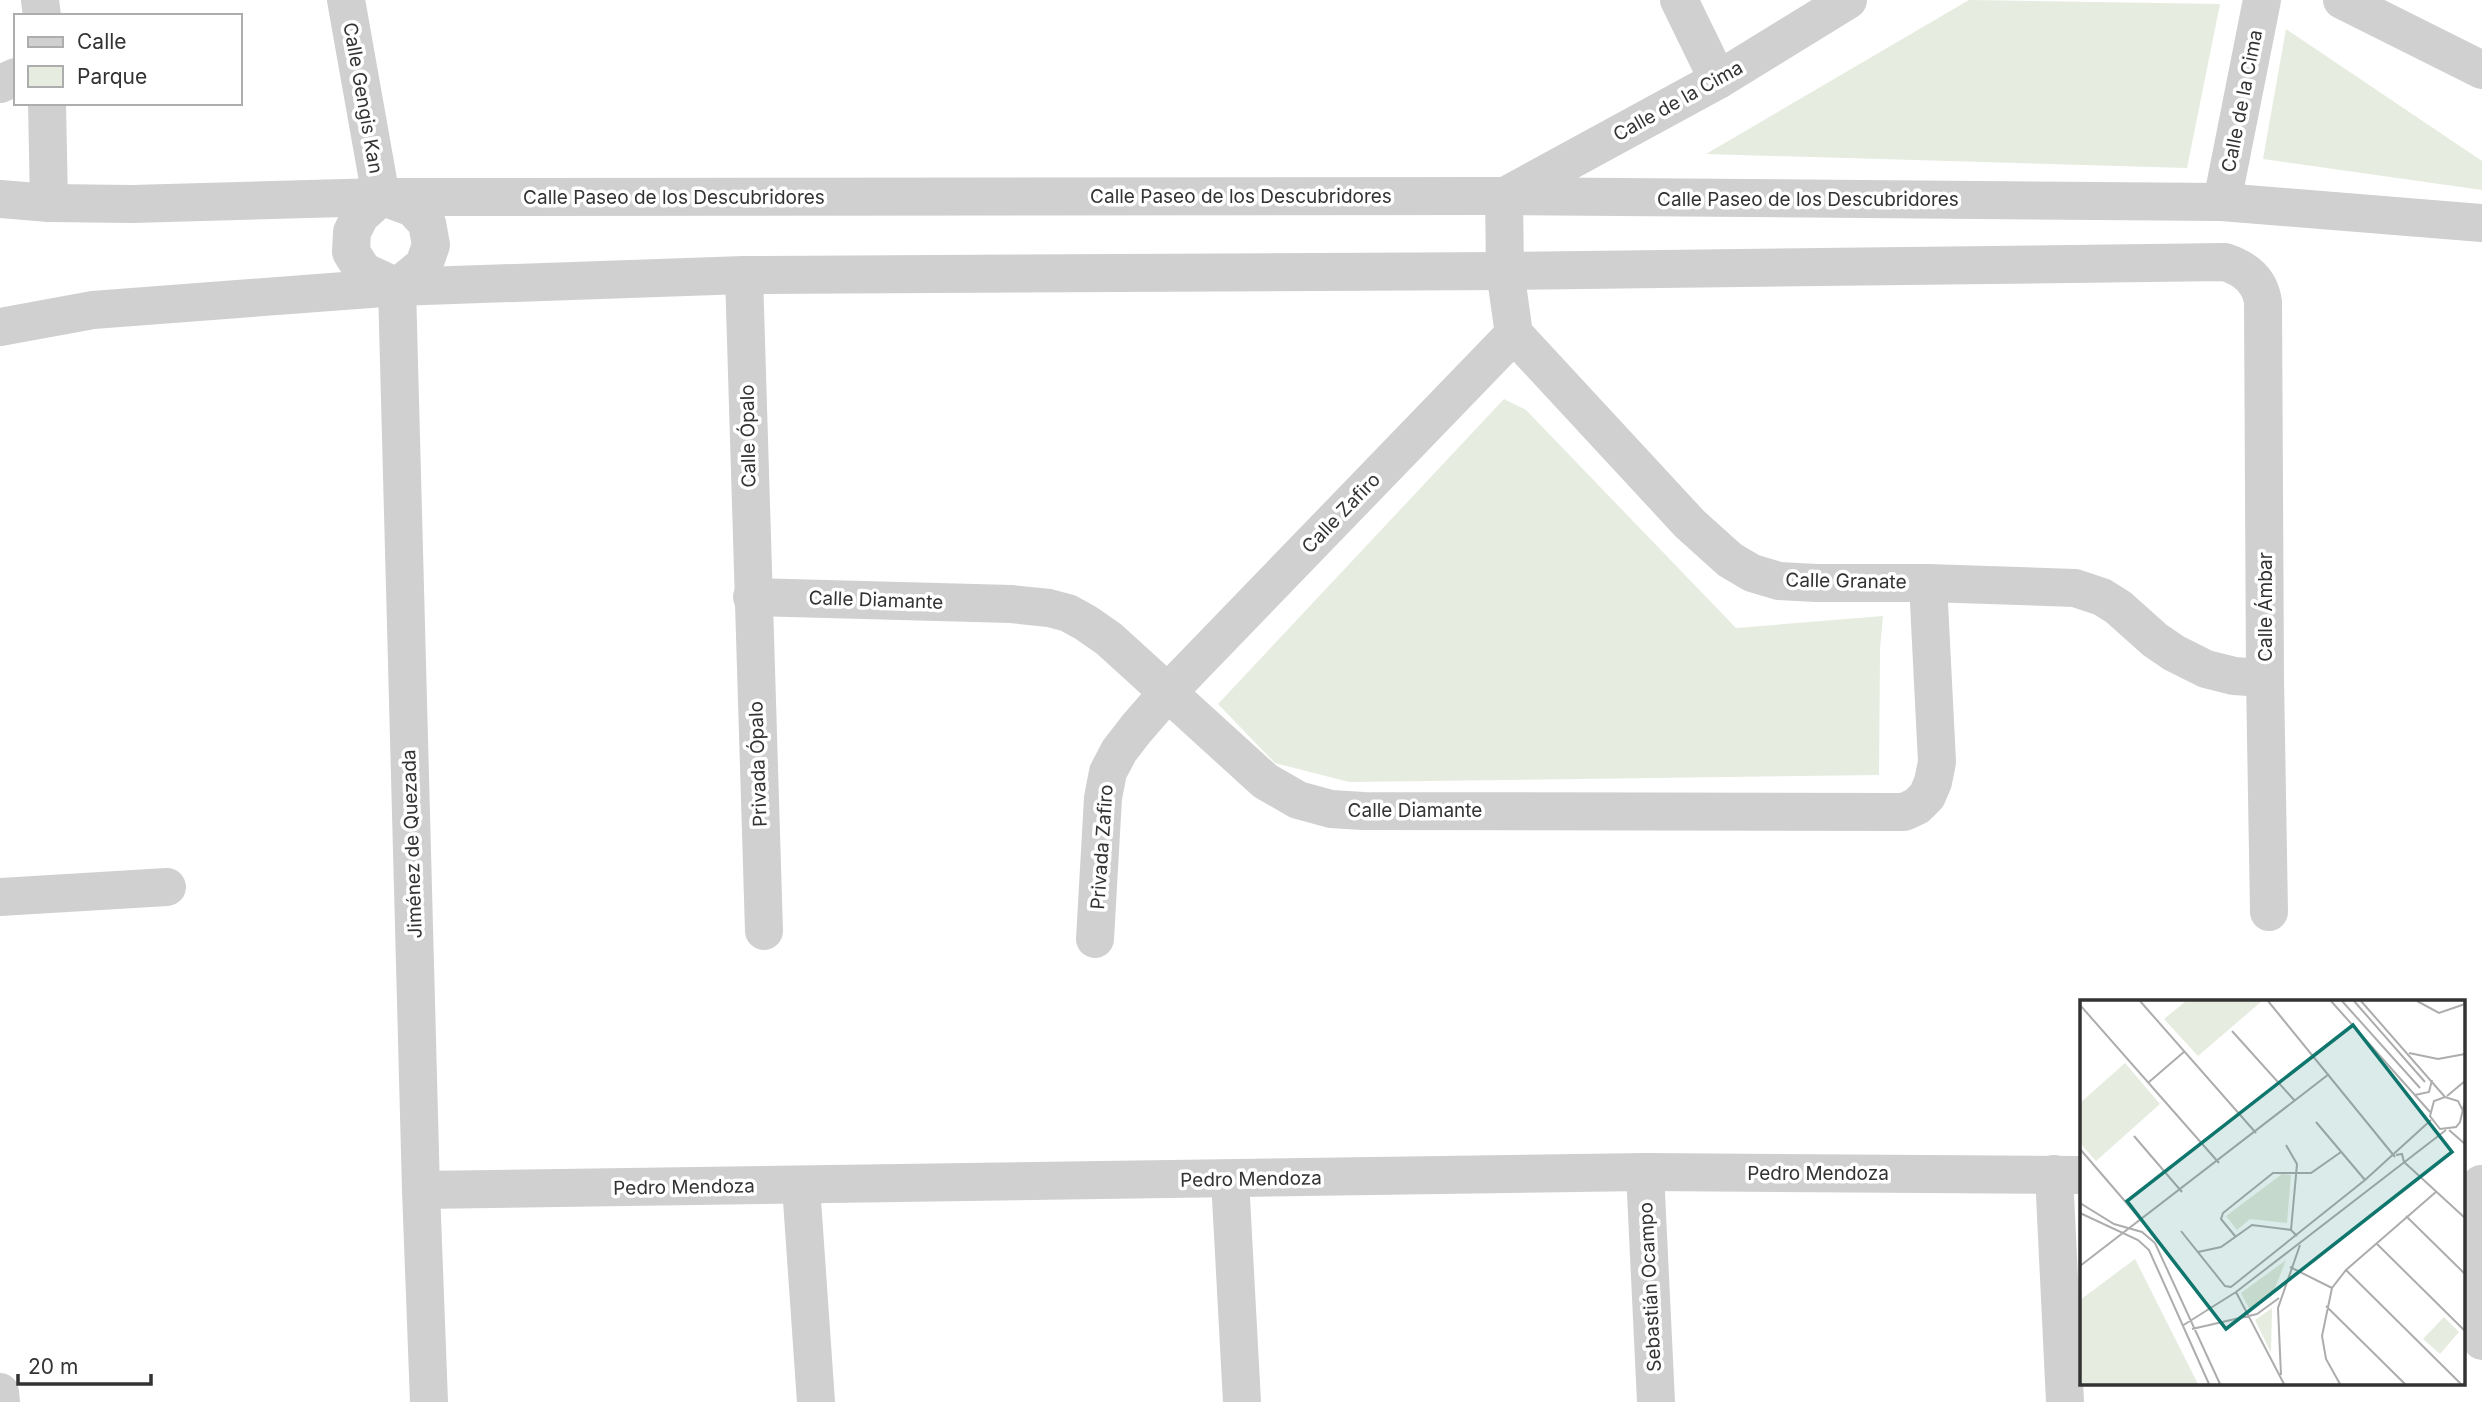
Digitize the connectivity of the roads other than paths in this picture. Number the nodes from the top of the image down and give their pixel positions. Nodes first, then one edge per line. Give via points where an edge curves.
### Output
1 (346, 0) edge
2 (1679, 0) edge
3 (1848, 0) edge
4 (2262, 0) edge
5 (2342, 0) edge
6 (2482, 70) edge
7 (1718, 80) junction
8 (47, 105) edge
9 (1504, 196) junction
10 (381, 197) junction
11 (0, 199) edge
12 (2222, 202) junction
13 (49, 203) junction
14 (2482, 223) edge
15 (1505, 271) junction
16 (744, 275) junction
17 (397, 287) junction
18 (0, 327) edge
19 (1514, 334) junction
20 (1928, 583) junction
21 (752, 597) junction
22 (2265, 678) junction
23 (1168, 692) junction
24 (167, 887) dead end
25 (0, 897) edge
26 (2269, 912) dead end
27 (764, 931) dead end
28 (1095, 939) dead end
29 (1645, 1172) junction
30 (2068, 1174) edge
31 (1230, 1179) junction
32 (2475, 1184) edge
33 (801, 1186) junction
34 (421, 1190) junction
35 (2482, 1341) edge
36 (0, 1392) edge
37 (1, 1402) edge
38 (429, 1402) edge
39 (816, 1402) edge
40 (1242, 1402) edge
41 (1656, 1402) edge
42 (2066, 1402) edge

1 - 10 street, Calle Gengis Kan
2 - 7 street
3 - 7 street, Calle de la Cima
4 - 12 street, Calle de la Cima
5 - 6 street
7 - 9 street, Calle de la Cima
8 - 13 street
9 - 10 street, Calle Paseo de los Descubridores
9 - 12 street, Calle Paseo de los Descubridores
9 - 15 street
10 - 13 street, Calle Paseo de los Descubridores
10 - 17 street via 360,216 352,232 351,252 363,271
10 - 17 street via 413,208 427,223 432,245 425,265
11 - 13 street, Calle Paseo de los Descubridores
12 - 14 street, Calle Paseo de los Descubridores
15 - 16 street
15 - 19 street
15 - 22 street, Calle Ámbar via 2214,261 2235,265 2258,285 2263,302
16 - 17 street
16 - 21 street, Calle Ópalo
17 - 18 street via 93,310
17 - 34 street, Jiménez de Quezada
19 - 20 street, Calle Granate via 1690,524 1752,573 1779,581
19 - 23 street, Calle Zafiro
20 - 22 street, Calle Granate via 2075,588 2102,597 2155,640 2206,669 2234,677
20 - 23 street, Calle Diamante via 1937,762 1927,796 1904,812 1331,809 1298,800 1265,781
21 - 23 street, Calle Diamante via 1049,608 1068,613 1109,639
21 - 27 street, Privada Ópalo
22 - 26 street, Calle Ámbar
23 - 28 street, Privada Zafiro via 1119,751 1108,772
24 - 25 street
29 - 30 street, Pedro Mendoza
29 - 31 street, Pedro Mendoza
29 - 41 street, Sebastián Ocampo
30 - 42 street
31 - 33 street, Pedro Mendoza
31 - 40 street
32 - 35 street
33 - 34 street, Pedro Mendoza
33 - 39 street
34 - 38 street, Jiménez de Quezada
36 - 37 street

